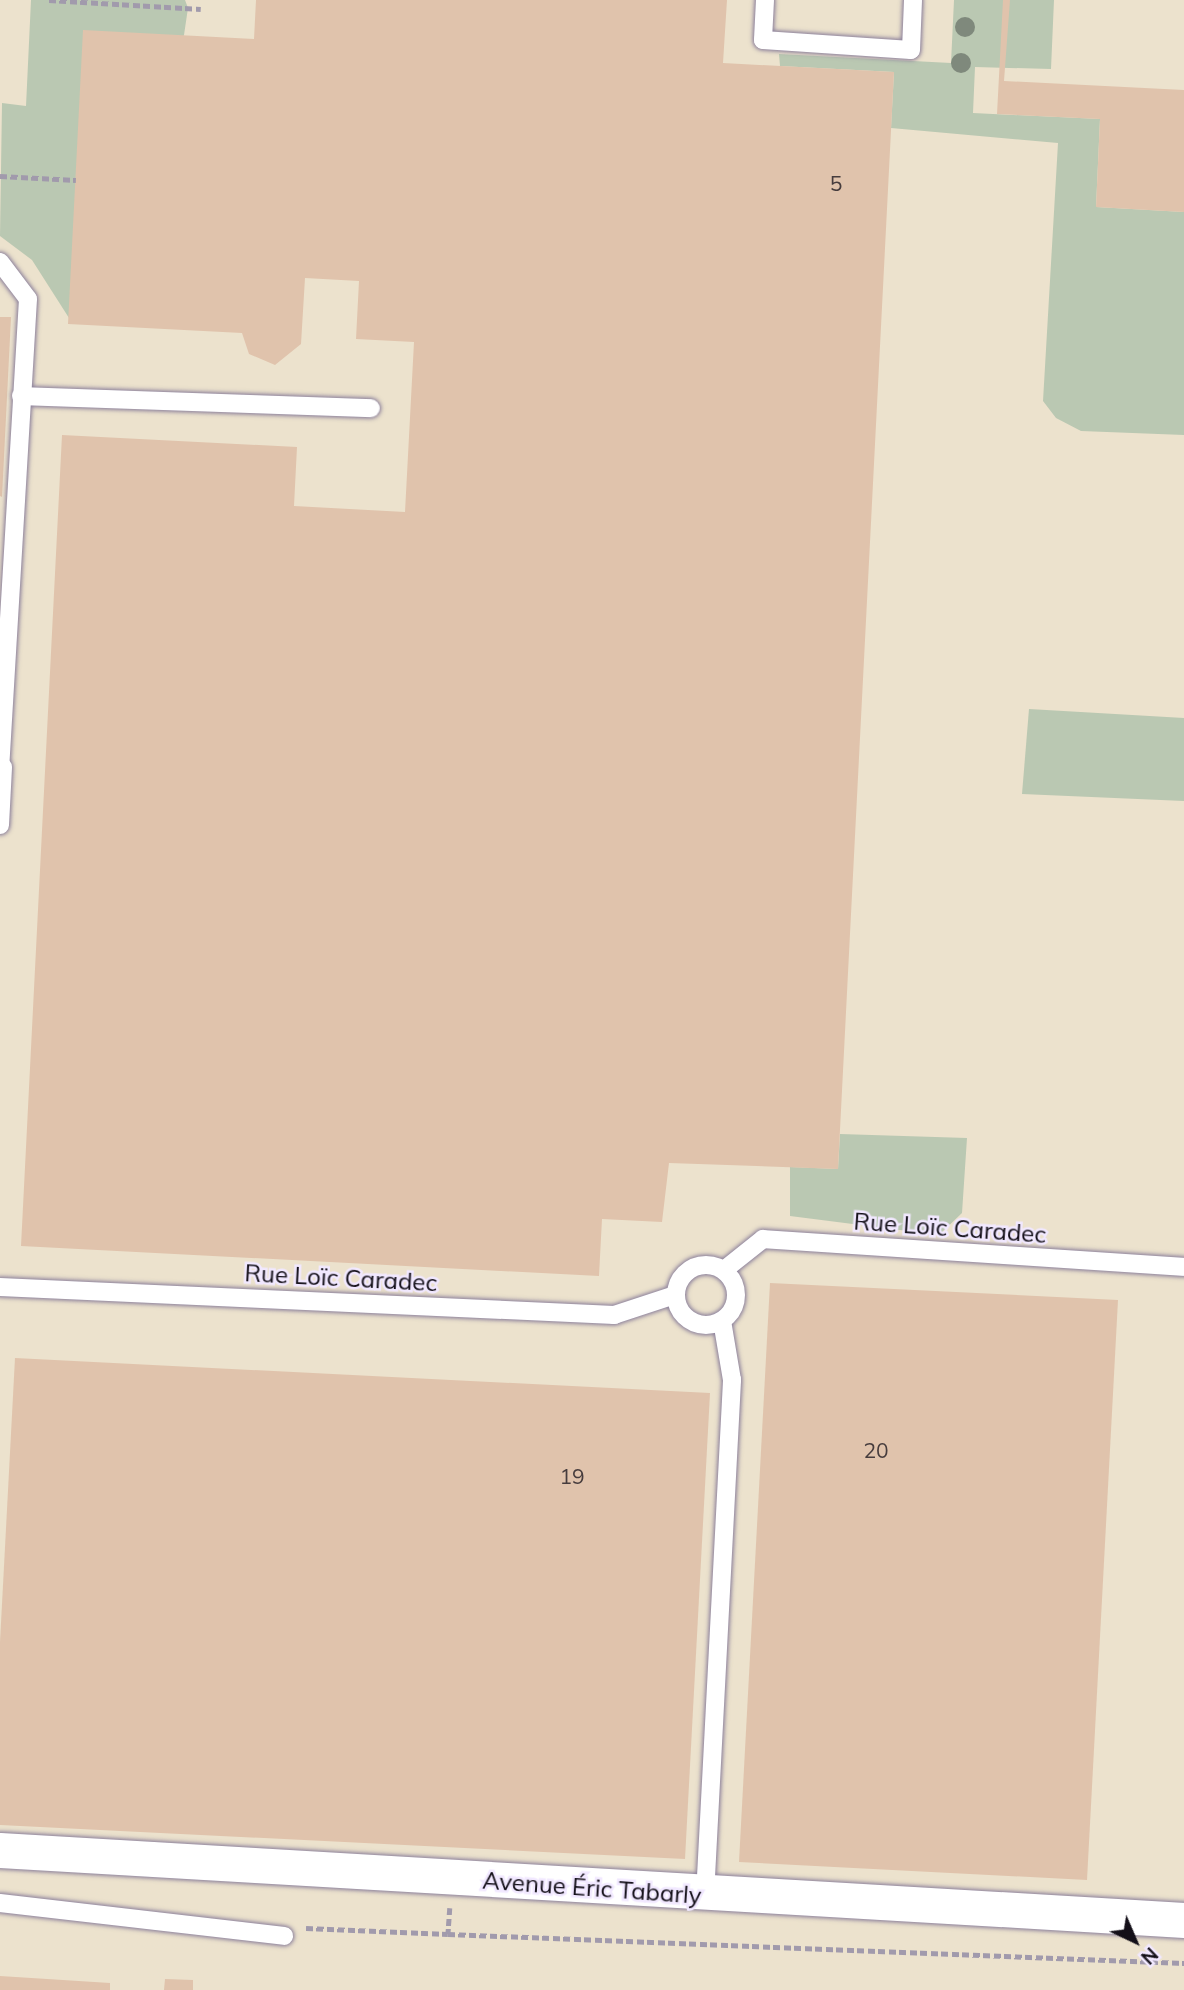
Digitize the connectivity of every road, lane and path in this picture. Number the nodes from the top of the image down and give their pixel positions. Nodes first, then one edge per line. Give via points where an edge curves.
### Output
1 (49, 0) edge
2 (765, 0) edge
3 (913, 0) edge
4 (201, 9) dead end
5 (0, 176) edge
6 (76, 180) dead end
7 (0, 262) edge
8 (21, 396) junction
9 (371, 408) dead end
10 (1, 766) edge
11 (0, 824) edge
12 (1184, 1267) edge
13 (724, 1270) junction
14 (0, 1287) edge
15 (676, 1295) junction
16 (722, 1321) junction
17 (0, 1850) edge
18 (452, 1878) junction
19 (705, 1896) junction
20 (0, 1903) edge
21 (1184, 1920) edge
22 (303, 1928) dead end
23 (448, 1934) junction
24 (284, 1936) dead end
25 (1184, 1963) edge

1 - 4 path
2 - 3 lane via 763,40 911,50
5 - 6 path
7 - 8 lane via 28,299
8 - 9 lane
8 - 10 lane
10 - 11 lane
12 - 13 lane, Rue Loïc Caradec via 763,1239
13 - 15 lane via 696,1266 681,1277
13 - 16 lane via 736,1296
14 - 15 lane, Rue Loïc Caradec via 614,1315
15 - 16 lane via 687,1319 704,1325
16 - 19 lane via 732,1380
17 - 18 street, Avenue Éric Tabarly
18 - 19 street, Avenue Éric Tabarly
18 - 23 path
19 - 21 street, Avenue Éric Tabarly
20 - 24 lane
22 - 23 path
23 - 25 path

